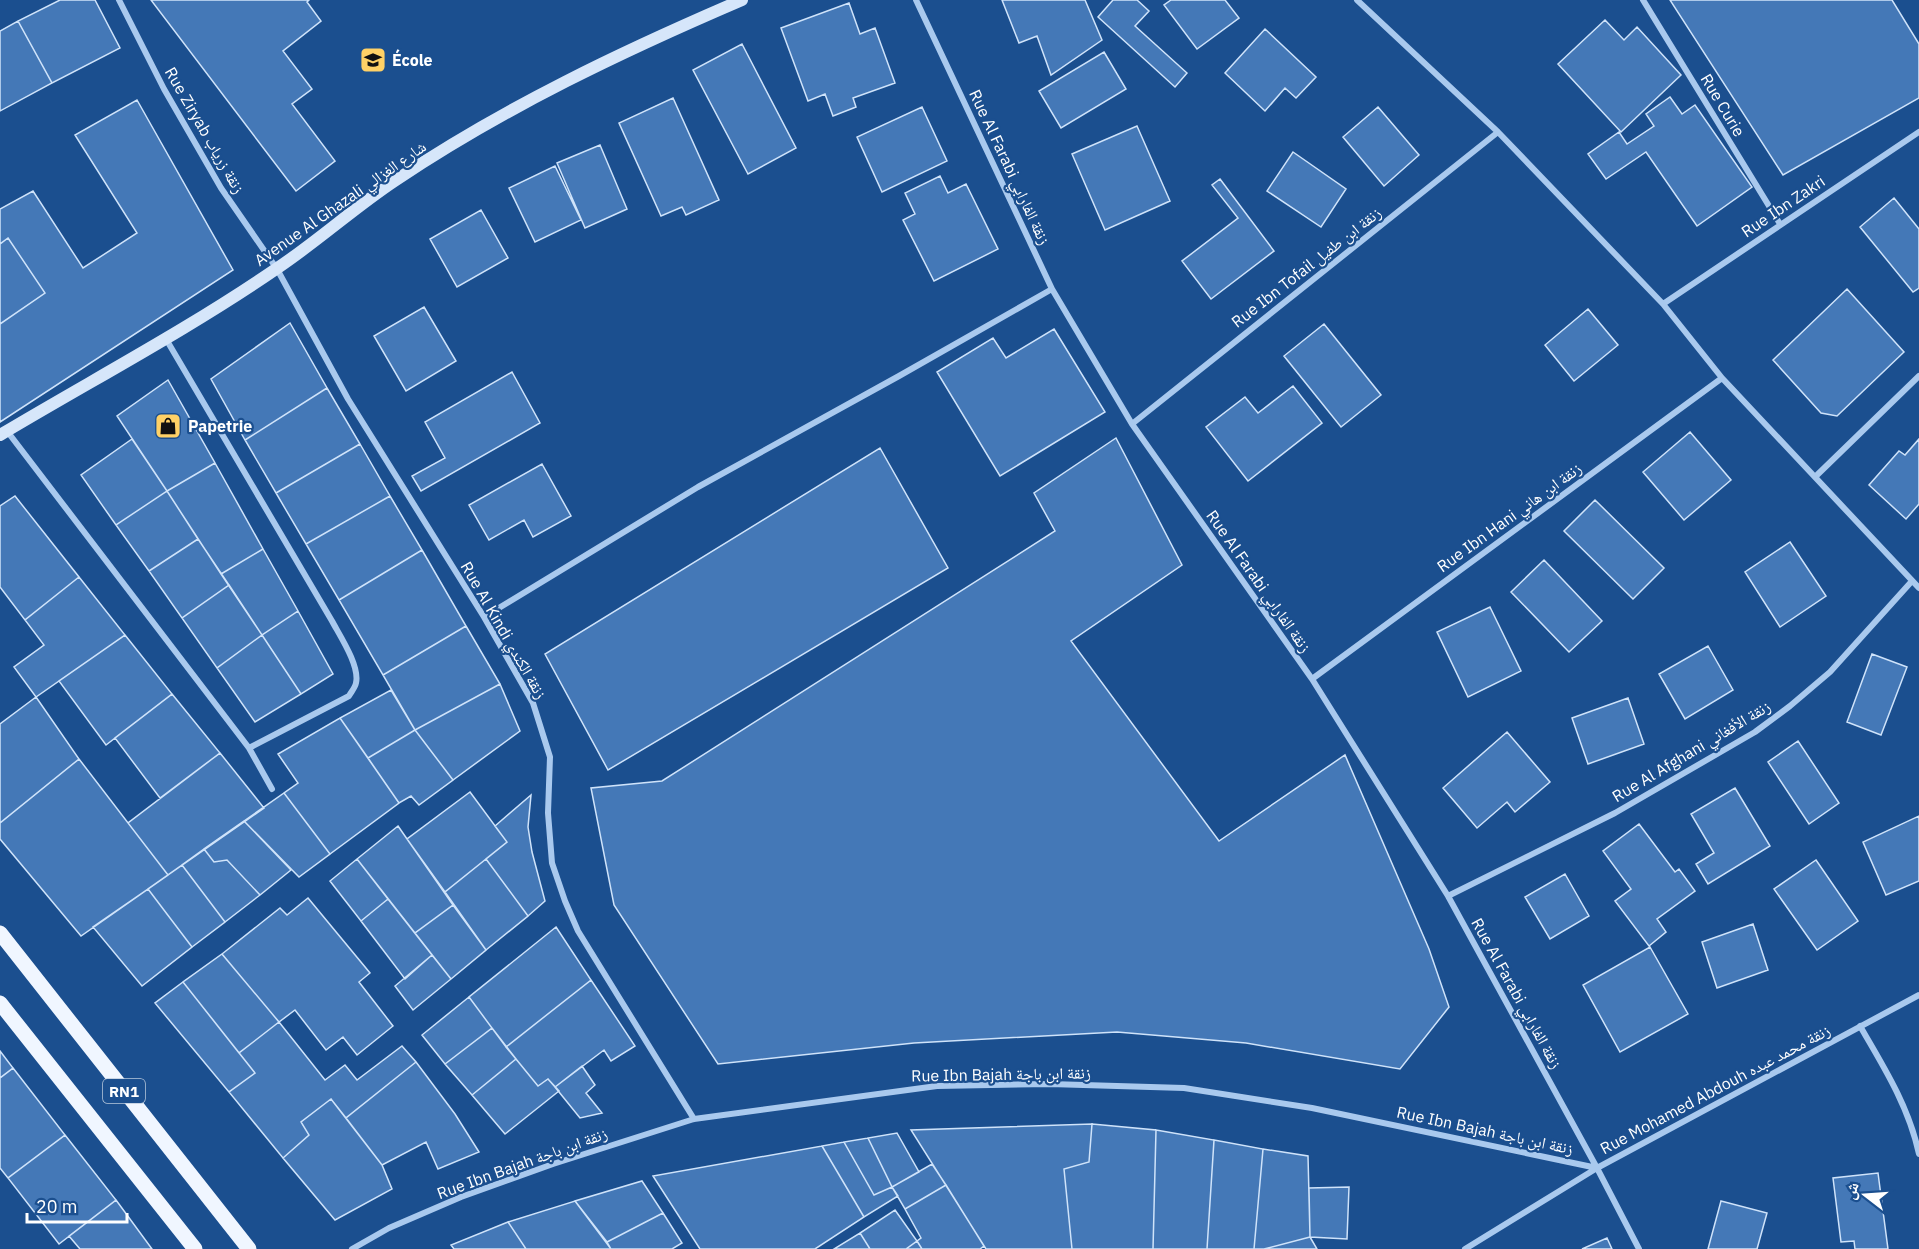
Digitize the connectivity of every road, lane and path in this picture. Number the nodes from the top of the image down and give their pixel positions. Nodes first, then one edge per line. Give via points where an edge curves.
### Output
1 (119, 0) edge
2 (742, 0) edge
3 (916, 0) edge
4 (1357, 0) edge
5 (1643, 0) edge
6 (1498, 132) junction
7 (1919, 132) edge
8 (1780, 224) junction
9 (277, 269) junction
10 (1052, 289) junction
11 (1663, 304) junction
12 (166, 339) junction
13 (1919, 376) edge
14 (1722, 378) junction
15 (1132, 424) junction
16 (4, 433) edge
17 (1815, 477) junction
18 (1912, 581) junction
19 (1919, 588) edge
20 (484, 617) junction
21 (1312, 679) junction
22 (249, 748) junction
23 (272, 789) dead end
24 (1448, 896) junction
25 (0, 933) edge
26 (1919, 995) edge
27 (0, 1004) edge
28 (1860, 1026) junction
29 (694, 1119) junction
30 (1919, 1154) edge
31 (1597, 1167) junction
32 (195, 1249) edge
33 (249, 1249) edge
34 (352, 1249) edge
35 (1465, 1249) edge
36 (1639, 1249) edge

1 - 9 street, Rue Ziryab زنقة زرياب via 221,188
2 - 9 street, Avenue Al Ghazali شارع الغزالي via 630,50 478,128 395,180
3 - 10 street, Rue Al Farabi زنقة الفارابي
4 - 6 street
5 - 8 street, Rue Curie
6 - 11 street
6 - 15 street, Rue Ibn Tofail زنقة ابن طفيل
7 - 8 street, Rue Ibn Zakri
8 - 11 street, Rue Ibn Zakri
9 - 12 street, Avenue Al Ghazali شارع الغزالي
9 - 20 street, Rue Al Kindi زنقة الكندي via 348,399
10 - 15 street, Rue Al Farabi زنقة الفارابي
10 - 20 street via 698,487
11 - 14 street
12 - 16 street, Avenue Al Ghazali شارع الغزالي
12 - 22 street via 354,663 356,682 349,696
13 - 17 street
14 - 17 street
14 - 21 street, Rue Ibn Hani زنقة ابن هاني
15 - 21 street, Rue Al Farabi زنقة الفارابي
16 - 22 street
17 - 18 street
18 - 19 street
18 - 24 street, Rue Al Afghani زنقة الأفغاني via 1830,672 1755,732 1615,813
20 - 29 street, Rue Al Kindi زنقة الكندي via 533,703 550,757 548,813 552,863 565,901 578,931
21 - 24 street, Rue Al Farabi زنقة الفارابي
22 - 23 street
24 - 31 street, Rue Al Farabi زنقة الفارابي
25 - 33 main road, RN1
26 - 28 street, Rue Mohamed Abdouh زنقة محمد عبده
27 - 32 main road, RN1
28 - 30 street via 1894,1084
28 - 31 street, Rue Mohamed Abdouh زنقة محمد عبده
29 - 31 street, Rue Ibn Bajah زنقة ابن باجة via 937,1086 1184,1088 1312,1108
29 - 34 street, Rue Ibn Bajah زنقة ابن باجة via 461,1197 389,1228
31 - 35 street, Rue Mohamed Abdouh زنقة محمد عبده
31 - 36 street, Rue Al Farabi زنقة الفارابي

